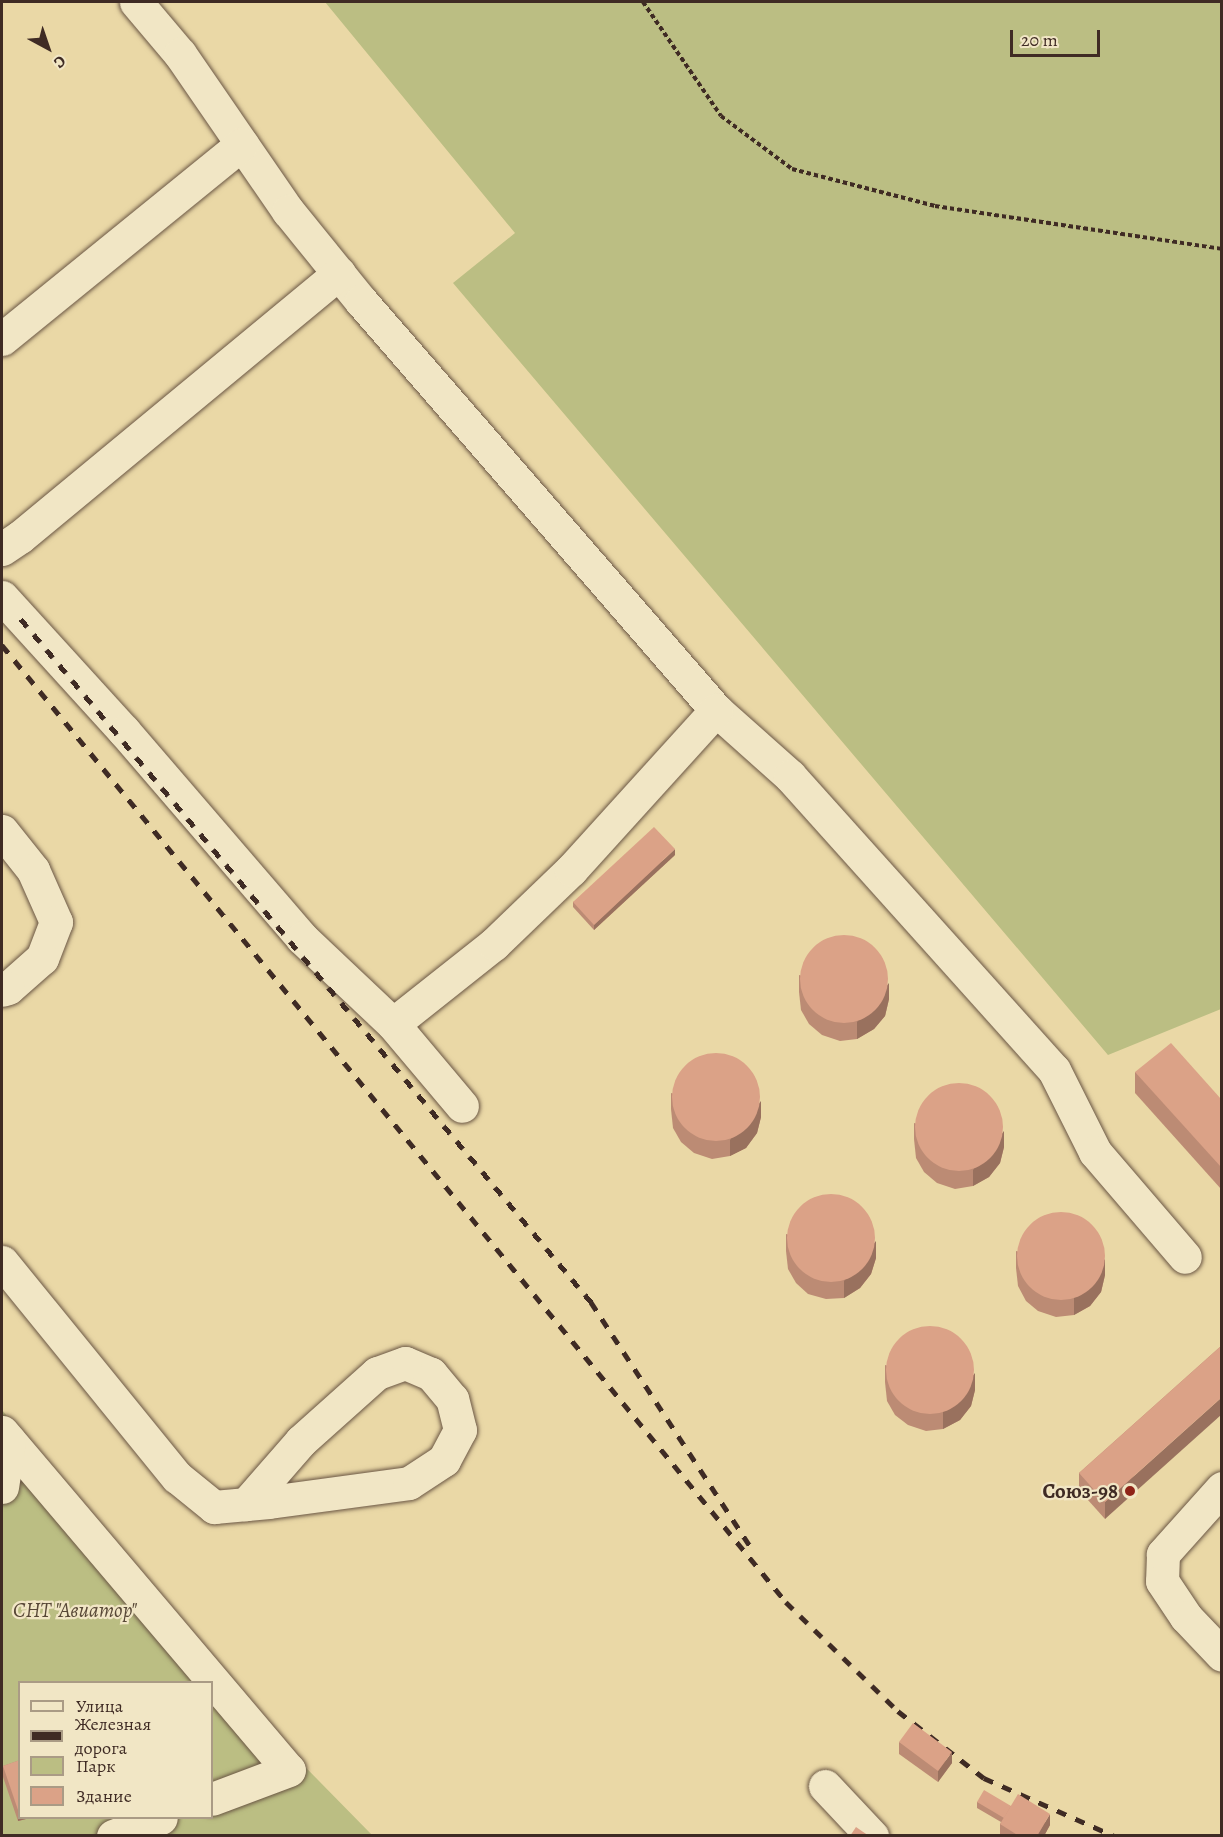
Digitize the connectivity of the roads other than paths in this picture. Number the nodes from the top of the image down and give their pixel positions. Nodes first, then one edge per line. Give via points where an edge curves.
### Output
1 (136, 2) edge
2 (242, 144) junction
3 (339, 273) junction
4 (2, 339) edge
5 (2, 549) edge
6 (2, 597) edge
7 (716, 710) junction
8 (2, 831) edge
9 (2, 990) edge
10 (393, 1024) junction
11 (462, 1106) dead end
12 (1185, 1257) dead end
13 (2, 1262) edge
14 (5, 1436) edge
15 (2, 1487) edge
16 (1221, 1488) edge
17 (246, 1504) junction
18 (1221, 1655) edge
19 (825, 1786) dead end
20 (213, 1799) edge
21 (158, 1819) edge
22 (113, 1836) edge
23 (872, 1836) edge

1 - 2 street via 180,54
2 - 3 street via 288,211
2 - 4 street
3 - 5 street
3 - 7 street
6 - 10 street via 124,731 302,938
7 - 10 street via 572,870 494,944
7 - 12 street via 790,776 1054,1070 1095,1152
8 - 9 street via 33,870 56,922 42,958
10 - 11 street
13 - 17 street via 177,1477 214,1507
14 - 15 street
14 - 20 street via 289,1770
16 - 18 street via 1163,1554 1162,1581 1186,1617
17 - 17 street via 409,1483 444,1460 460,1430 452,1399 431,1374 405,1363 376,1373 301,1441
19 - 23 street
21 - 22 street

